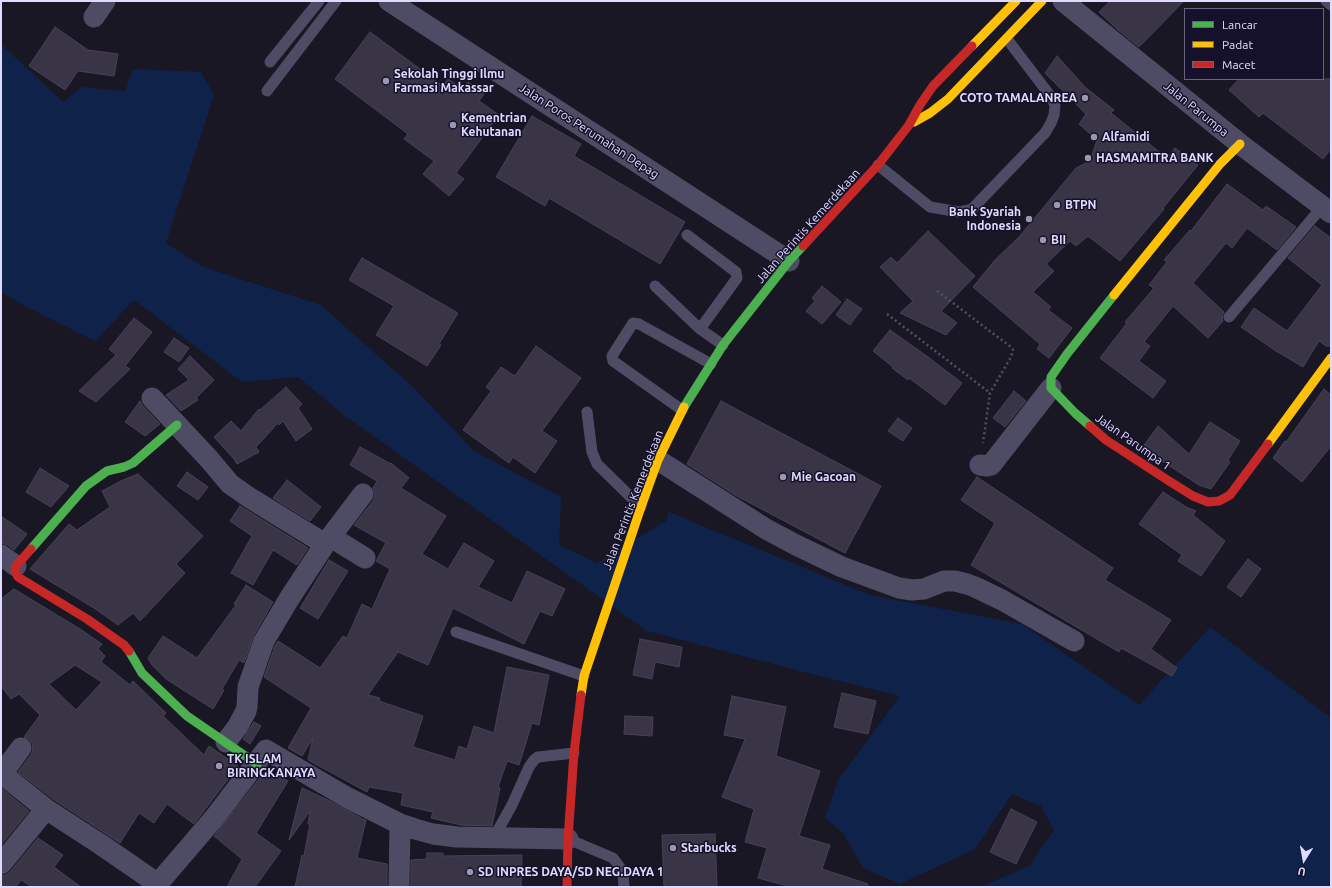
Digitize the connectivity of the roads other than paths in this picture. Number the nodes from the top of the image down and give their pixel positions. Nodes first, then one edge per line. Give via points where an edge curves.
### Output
1 (319, 1) edge
2 (336, 1) edge
3 (389, 1) edge
4 (1016, 1) edge
5 (1042, 1) edge
6 (1063, 1) edge
7 (1326, 1) edge
8 (1331, 5) edge
9 (1007, 39) junction
10 (270, 62) dead end
11 (267, 91) dead end
12 (909, 125) junction
13 (1240, 144) junction
14 (878, 165) junction
15 (1327, 210) edge
16 (686, 234) dead end
17 (789, 261) junction
18 (655, 286) dead end
19 (1229, 317) dead end
20 (700, 329) junction
21 (723, 345) junction
22 (1331, 358) edge
23 (711, 364) junction
24 (1051, 388) junction
25 (152, 398) dead end
26 (682, 410) junction
27 (587, 412) dead end
28 (177, 425) junction
29 (658, 460) junction
30 (980, 465) road end
31 (364, 494) dead end
32 (640, 510) junction
33 (328, 541) junction
34 (365, 558) dead end
35 (9, 560) edge
36 (456, 632) dead end
37 (1074, 641) dead end
38 (584, 676) junction
39 (226, 742) junction
40 (21, 748) dead end
41 (574, 752) junction
42 (257, 764) junction
43 (46, 809) junction
44 (400, 824) junction
45 (492, 839) junction
46 (568, 839) junction
47 (1, 864) edge
48 (157, 885) edge
49 (399, 887) edge
50 (567, 887) edge
51 (624, 887) edge

1 - 10 lane
2 - 11 lane
3 - 17 street, Jalan Poros Perumahan Depag
4 - 12 main road, Jalan Perintis Kemerdekaan via 933,86
5 - 9 main road, Jalan Perintis Kemerdekaan
6 - 13 street, Jalan Parumpa
7 - 8 lane
9 - 12 main road, Jalan Perintis Kemerdekaan via 948,99
9 - 14 lane via 1056,106 1045,133 972,209 959,212 930,207
12 - 14 main road, Jalan Perintis Kemerdekaan
13 - 15 street, Jalan Parumpa
13 - 24 main road via 1201,187 1067,354 1051,377
14 - 17 main road, Jalan Perintis Kemerdekaan
15 - 19 lane
16 - 20 lane via 736,272 737,278
17 - 21 main road, Jalan Perintis Kemerdekaan
18 - 20 lane
20 - 21 lane
21 - 23 main road, Jalan Perintis Kemerdekaan
22 - 24 main road, Jalan Parumpa 1 via 1230,494 1219,501 1208,502 1194,496 1106,440 1067,406
23 - 26 main road, Jalan Perintis Kemerdekaan
23 - 26 lane via 633,323 612,356 614,361
24 - 30 street via 991,465
25 - 28 street
26 - 29 main road, Jalan Perintis Kemerdekaan
27 - 32 lane via 592,452 597,464
28 - 33 street via 230,484 250,498
28 - 35 main road via 133,463 124,468 107,471 86,486
29 - 32 main road, Jalan Perintis Kemerdekaan
29 - 37 street via 766,529 842,567 899,588 912,590 924,589 944,581 976,586
31 - 33 street
32 - 38 main road, Jalan Perintis Kemerdekaan
33 - 34 street
33 - 39 street via 264,641 248,687 246,711
35 - 39 main road via 18,577 124,645 148,679 188,716
36 - 38 lane
38 - 41 main road, Jalan Perintis Kemerdekaan
39 - 42 main road
40 - 43 street via 7,767 6,777
41 - 45 lane via 538,757 534,760
41 - 46 main road, Jalan Perintis Kemerdekaan
42 - 44 street via 266,750 348,798
42 - 48 street
43 - 47 street
43 - 48 street
44 - 45 street via 433,834
44 - 49 street
45 - 46 street
46 - 50 main road, Jalan Perintis Kemerdekaan
46 - 51 lane via 613,858 623,873

